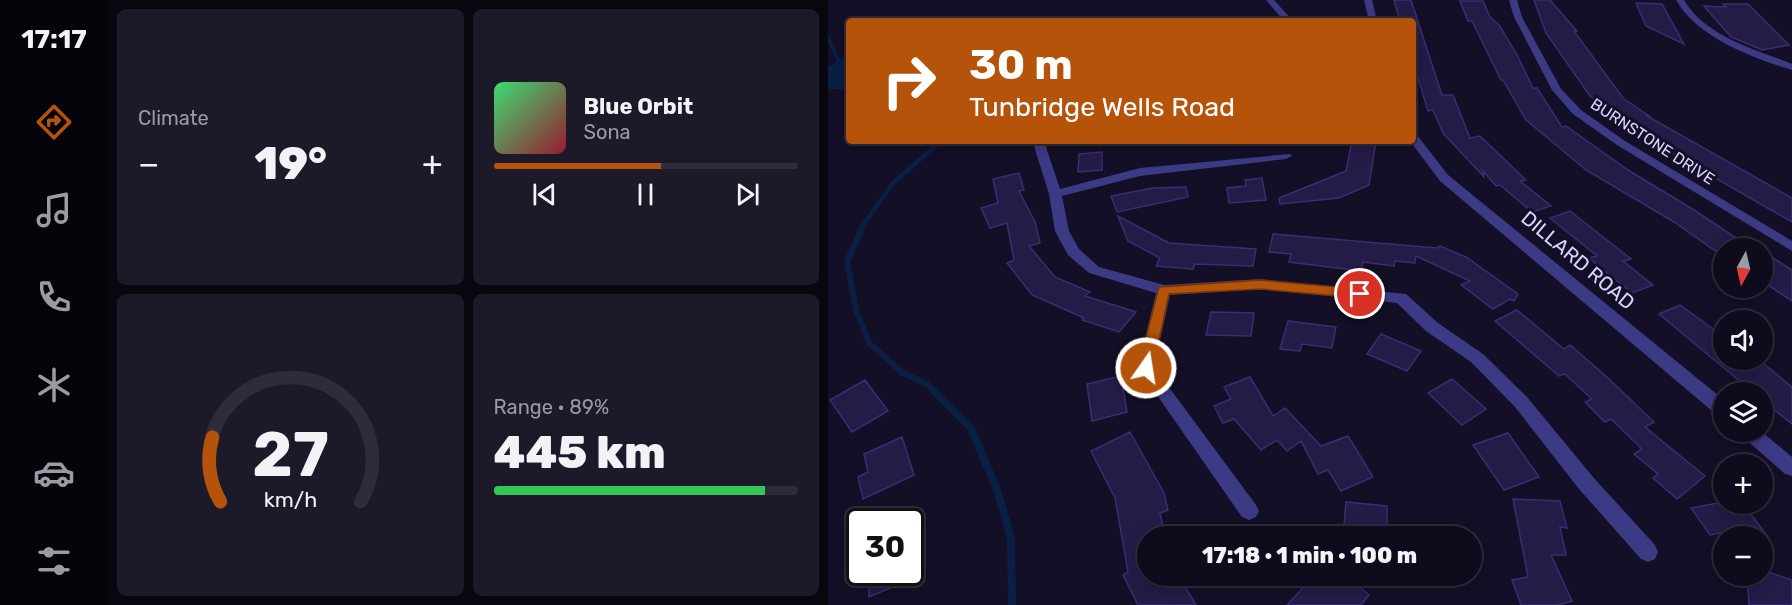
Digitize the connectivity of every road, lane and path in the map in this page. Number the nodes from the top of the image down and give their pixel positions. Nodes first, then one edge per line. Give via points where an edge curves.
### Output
1 (1270, 0) edge
2 (1368, 0) edge
3 (1513, 0) edge
4 (1680, 0) edge
5 (1286, 18) edge
6 (1372, 18) edge
7 (1792, 67) edge
8 (1416, 141) edge
9 (1042, 144) edge
10 (1286, 156) dead end
11 (1055, 194) junction
12 (1792, 247) edge
13 (1164, 290) junction
14 (1713, 402) edge
15 (1761, 442) edge
16 (1792, 468) edge
17 (1249, 511) dead end
18 (1648, 552) dead end

1 - 5 street
2 - 6 street
3 - 12 street, BURNSTONE DRIVE via 1557,90 1577,112
4 - 7 street via 1683,9 1712,33
8 - 14 street, DILLARD ROAD via 1444,178
9 - 11 street
10 - 11 street via 1140,172
11 - 13 street via 1062,231 1073,252 1094,270
13 - 17 street via 1146,368
13 - 18 street via 1260,284 1401,297 1432,327 1477,358 1521,402
15 - 16 street

